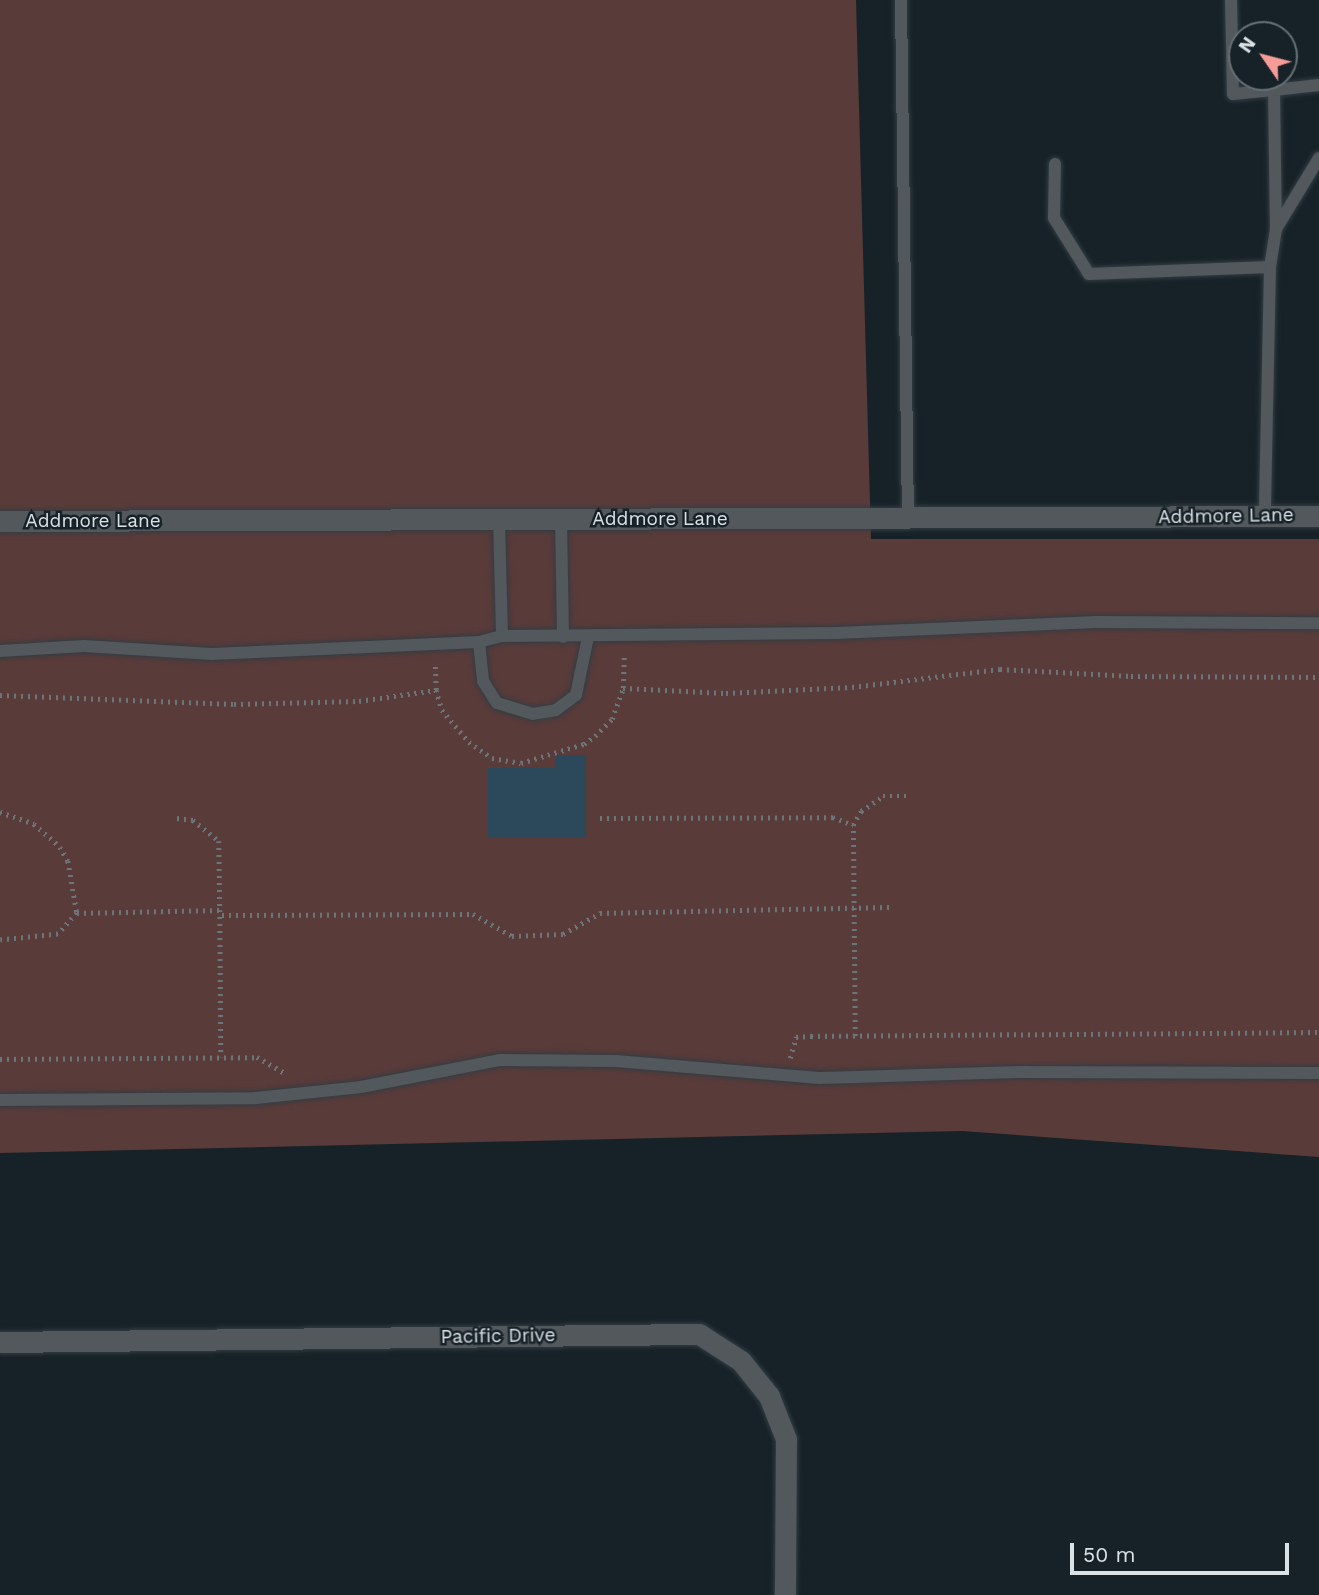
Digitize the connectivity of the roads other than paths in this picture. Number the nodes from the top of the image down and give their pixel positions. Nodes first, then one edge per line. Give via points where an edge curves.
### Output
1 (901, 0) edge
2 (1231, 0) edge
3 (1231, 21) edge
4 (1319, 85) edge
5 (1298, 87) edge
6 (1233, 91) edge
7 (1261, 91) edge
8 (1275, 91) edge
9 (1319, 158) edge
10 (1055, 164) dead end
11 (1276, 229) junction
12 (1270, 267) junction
13 (1265, 515) junction
14 (1319, 516) edge
15 (561, 519) junction
16 (908, 519) junction
17 (499, 520) junction
18 (0, 521) edge
19 (1319, 623) edge
20 (502, 636) junction
21 (564, 637) junction
22 (589, 637) junction
23 (479, 642) junction
24 (0, 651) edge
25 (1319, 1073) edge
26 (0, 1100) edge
27 (0, 1342) edge
28 (785, 1595) edge

1 - 16 lane
2 - 3 lane
4 - 5 lane
6 - 7 lane
8 - 11 lane
9 - 11 lane
10 - 12 lane via 1054,218 1089,274
11 - 12 lane
12 - 13 lane
13 - 14 street, Addmore Lane
13 - 16 street, Addmore Lane
15 - 16 street, Addmore Lane
15 - 17 street, Addmore Lane
15 - 21 lane
17 - 18 street, Addmore Lane
17 - 20 lane
19 - 22 lane via 1097,622
20 - 21 lane
20 - 23 lane
21 - 22 lane
22 - 23 lane via 576,695 556,710 533,714 497,704 483,681
23 - 24 lane via 212,654 84,646
25 - 26 lane via 1018,1072 819,1078 616,1061 500,1060 361,1087 256,1098
27 - 28 street, Pacific Drive via 699,1334 741,1362 762,1387 786,1439

